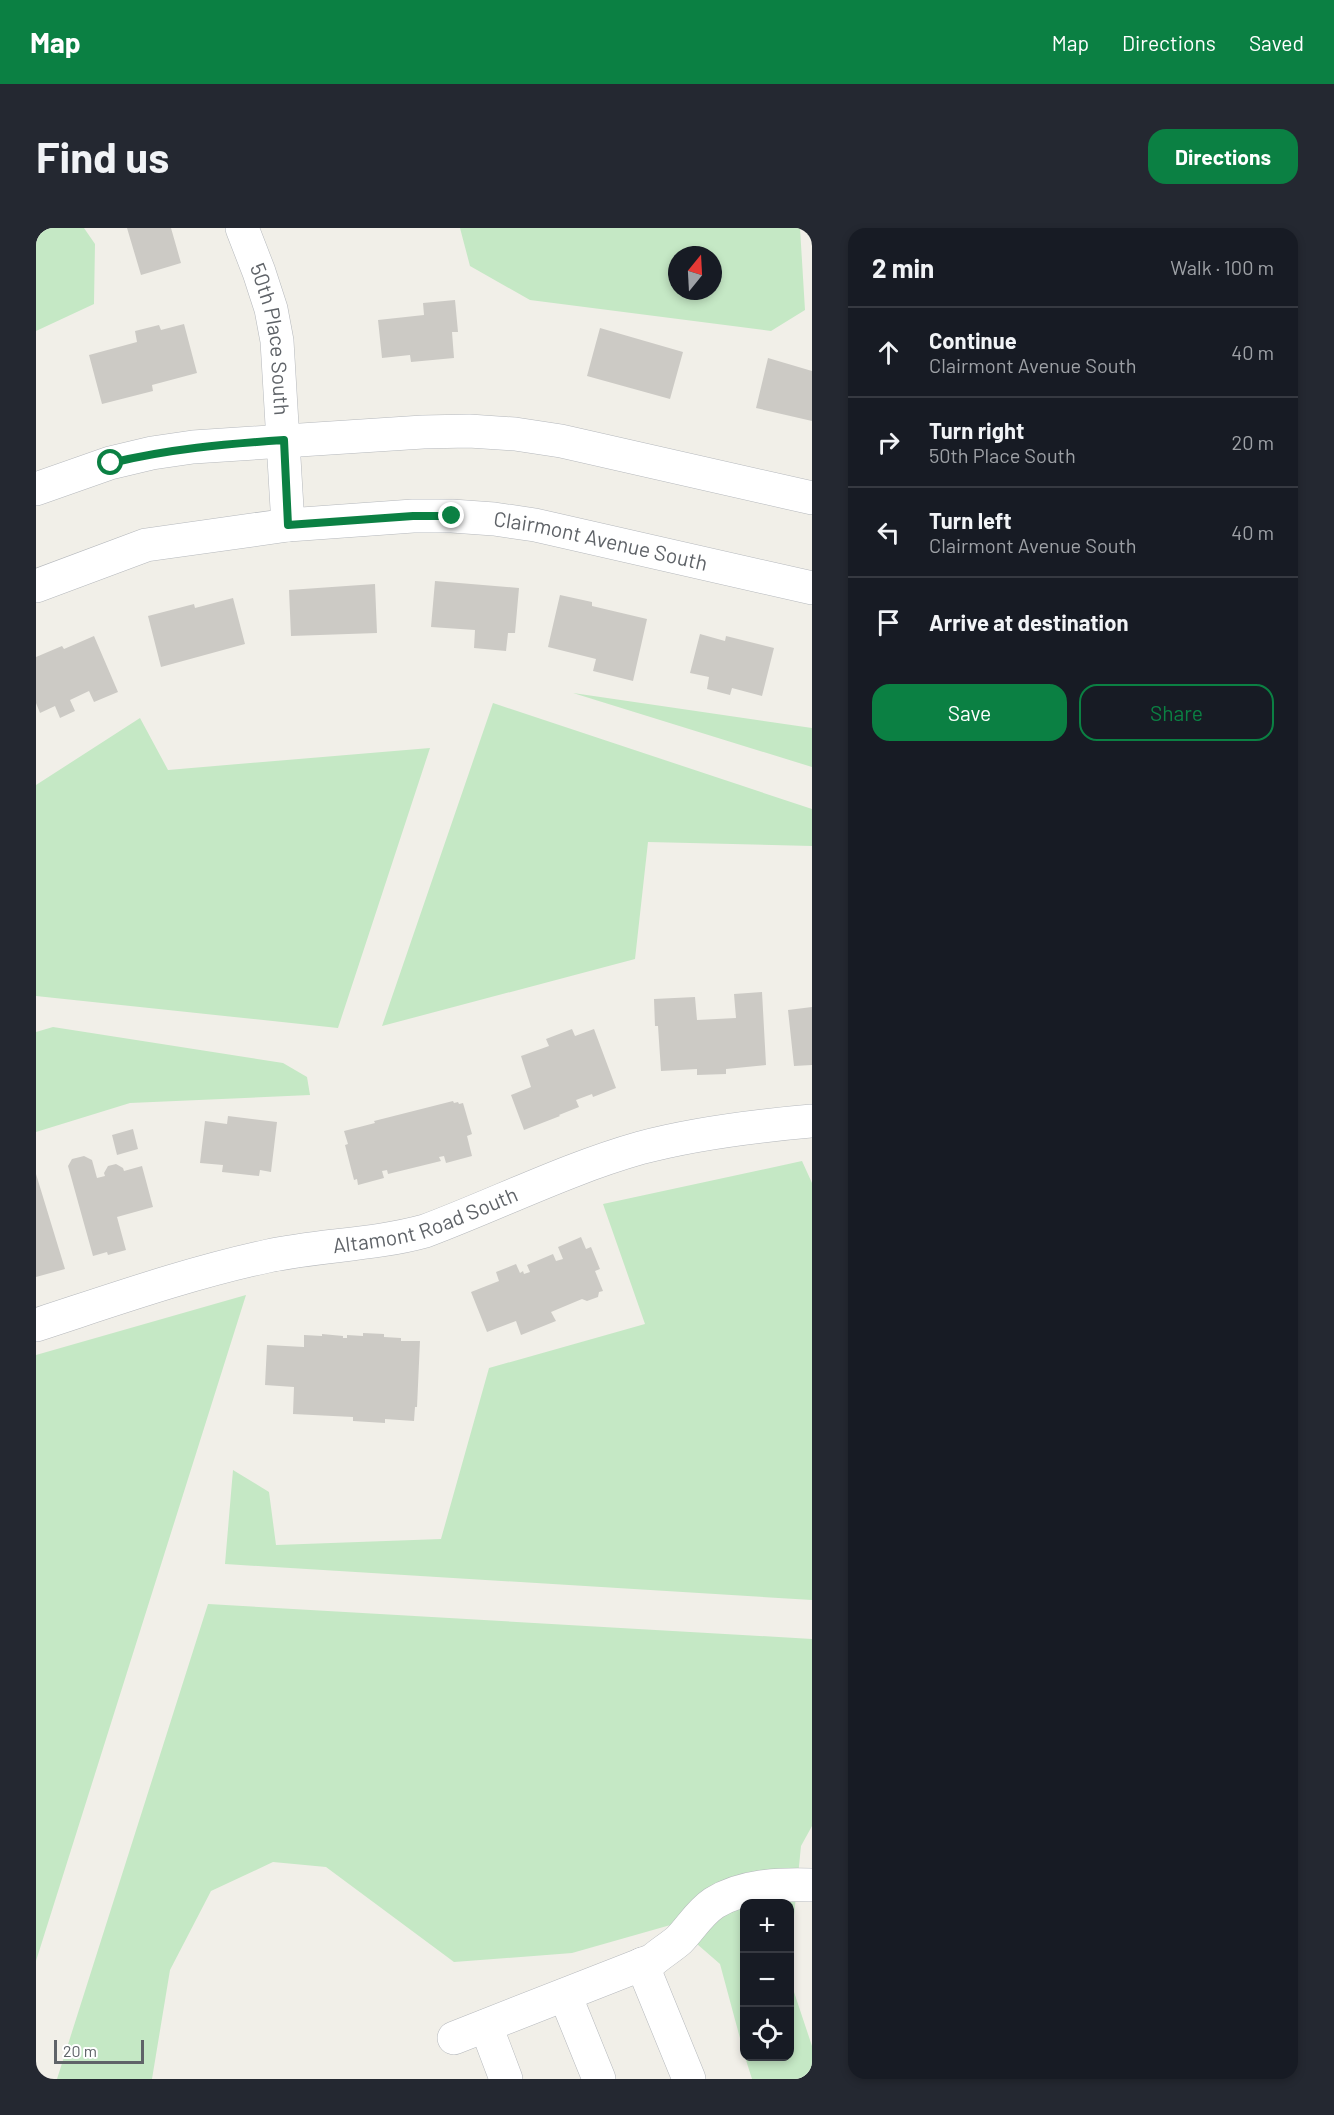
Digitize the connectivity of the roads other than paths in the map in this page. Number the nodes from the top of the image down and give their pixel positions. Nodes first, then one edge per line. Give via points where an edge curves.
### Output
1 (242, 228) edge
2 (284, 440) junction
3 (36, 489) edge
4 (812, 498) edge
5 (288, 525) junction
6 (36, 586) edge
7 (812, 588) edge
8 (812, 1121) edge
9 (36, 1325) edge
10 (812, 1886) edge
11 (642, 1964) junction
12 (565, 1995) junction
13 (486, 2026) junction
14 (454, 2038) dead end
15 (506, 2079) edge
16 (599, 2079) edge
17 (689, 2079) edge

1 - 2 street, 50th Place South via 262,282 277,341
2 - 3 street via 152,453
2 - 4 street via 423,432 515,434 606,450
2 - 5 street, 50th Place South
5 - 6 street, Clairmont Avenue South via 146,545
5 - 7 street, Clairmont Avenue South via 413,516 494,519
8 - 9 street, Altamont Road South via 728,1130 638,1149 585,1166 425,1231 222,1267
10 - 11 street via 773,1884 714,1903 678,1940
11 - 12 street
11 - 17 street
12 - 13 street
12 - 16 street
13 - 14 street
13 - 15 street

